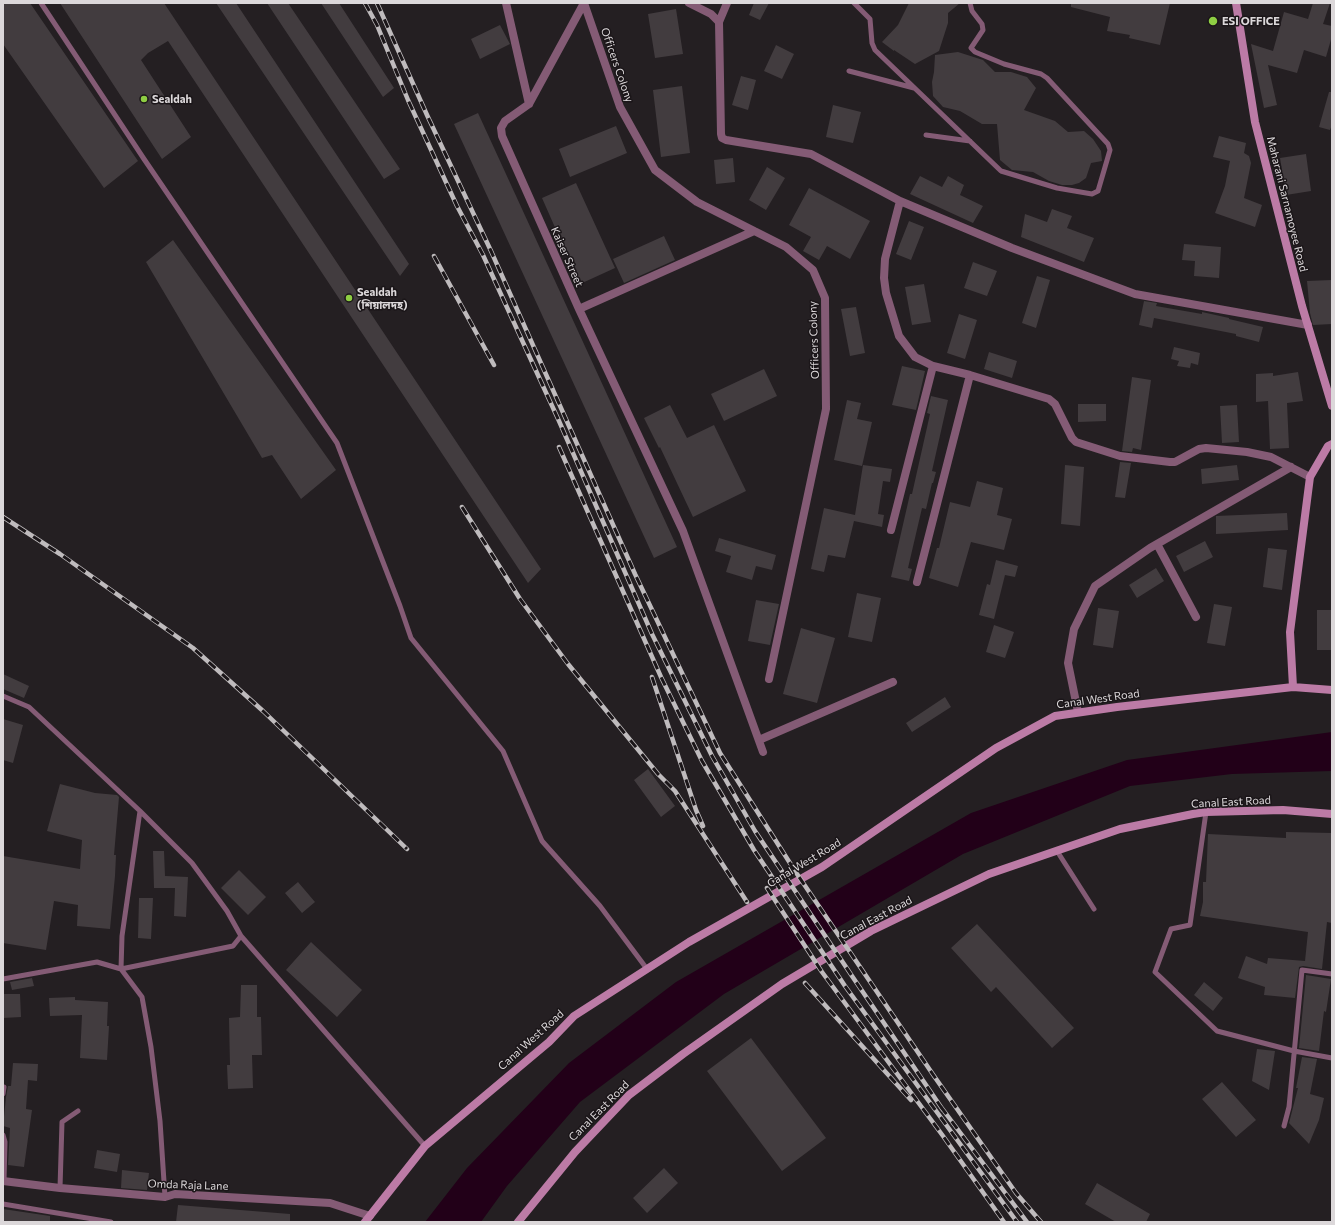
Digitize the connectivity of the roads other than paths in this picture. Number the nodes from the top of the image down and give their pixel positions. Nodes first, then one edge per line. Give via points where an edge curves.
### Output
1 (41, 3) edge
2 (506, 3) edge
3 (584, 3) edge
4 (689, 3) edge
5 (727, 3) edge
6 (854, 3) edge
7 (970, 3) edge
8 (1236, 3) edge
9 (719, 22) junction
10 (849, 71) dead end
11 (915, 88) junction
12 (529, 104) junction
13 (926, 135) dead end
14 (970, 141) junction
15 (900, 201) junction
16 (754, 231) junction
17 (579, 309) junction
18 (1308, 325) junction
19 (933, 366) junction
20 (970, 375) junction
21 (1332, 406) edge
22 (1332, 444) edge
23 (1291, 467) junction
24 (1310, 477) junction
25 (891, 530) dead end
26 (1157, 544) junction
27 (916, 582) dead end
28 (1196, 617) dead end
29 (769, 679) dead end
30 (893, 682) dead end
31 (1293, 687) junction
32 (1332, 690) edge
33 (3, 696) edge
34 (1078, 712) junction
35 (759, 740) junction
36 (763, 752) dead end
37 (140, 811) junction
38 (1206, 812) junction
39 (1332, 814) edge
40 (1057, 851) junction
41 (1094, 909) dead end
42 (241, 936) junction
43 (121, 969) junction
44 (647, 969) junction
45 (1332, 974) edge
46 (3, 979) edge
47 (1294, 1051) junction
48 (1332, 1058) edge
49 (4, 1087) edge
50 (3, 1094) edge
51 (78, 1111) dead end
52 (1284, 1126) dead end
53 (3, 1134) edge
54 (425, 1146) junction
55 (3, 1181) edge
56 (60, 1188) junction
57 (165, 1197) junction
58 (3, 1204) edge
59 (368, 1219) edge
60 (103, 1221) edge
61 (111, 1222) edge
62 (518, 1222) edge

1 - 44 lane via 337,443 410,638 503,751 542,841 600,906
2 - 12 street
3 - 12 street, Kaiser Street
3 - 16 street, Officers Colony via 620,107 655,170 696,202
4 - 9 street via 711,14
5 - 9 street
6 - 11 lane via 870,19 872,43 876,50
7 - 14 lane via 984,30 971,48 1004,64 1047,78 1108,144 1110,150 1098,191 1092,194 1057,188 1001,171
8 - 18 street, Maharani Sarnamoyee Road via 1255,122
9 - 15 street via 722,138 810,154
10 - 11 lane
11 - 14 lane
12 - 17 street, Kaiser Street via 505,120 501,128 502,136
13 - 14 lane
15 - 18 street via 1012,248 1135,294
15 - 19 street via 885,259 886,293 899,336 915,356
16 - 17 street
16 - 29 street, Officers Colony via 786,247 813,270 825,298 826,409
17 - 35 street, Kaiser Street via 683,531
18 - 21 street, Maharani Sarnamoyee Road
19 - 20 street
19 - 25 street
20 - 23 street via 1049,399 1076,442 1120,456 1175,462 1206,448 1271,457
20 - 27 street
22 - 24 street via 1328,446
23 - 24 street
23 - 26 street
24 - 31 street via 1290,632
26 - 28 street
26 - 34 street via 1095,586 1074,629 1068,662
30 - 35 street
31 - 32 street, Canal West Road
31 - 34 street, Canal West Road
33 - 37 lane via 29,707
34 - 44 street, Canal West Road via 1055,716 996,748 822,867 688,942
35 - 36 street, Kaiser Street
37 - 42 lane via 192,863 227,911
37 - 43 lane via 122,936
38 - 39 street, Canal East Road via 1283,810
38 - 40 street, Canal East Road via 1120,829
38 - 47 lane via 1190,925 1171,929 1155,972 1217,1031
40 - 41 lane
40 - 62 street, Canal East Road via 989,874 871,931 782,984 629,1095 575,1152
42 - 43 lane via 233,946
42 - 54 lane
43 - 46 lane via 97,962
43 - 57 lane via 142,997 160,1121
44 - 54 street, Canal West Road via 574,1016 549,1042
45 - 47 lane via 1302,970
47 - 48 lane
47 - 52 lane via 1289,1107
49 - 50 lane
51 - 56 lane via 62,1122
53 - 55 lane
54 - 59 street, Canal West Road
55 - 56 street, Omda Raja Lane
56 - 57 street, Omda Raja Lane
57 - 59 street, Omda Raja Lane via 175,1194 330,1203
58 - 60 lane
60 - 61 lane

